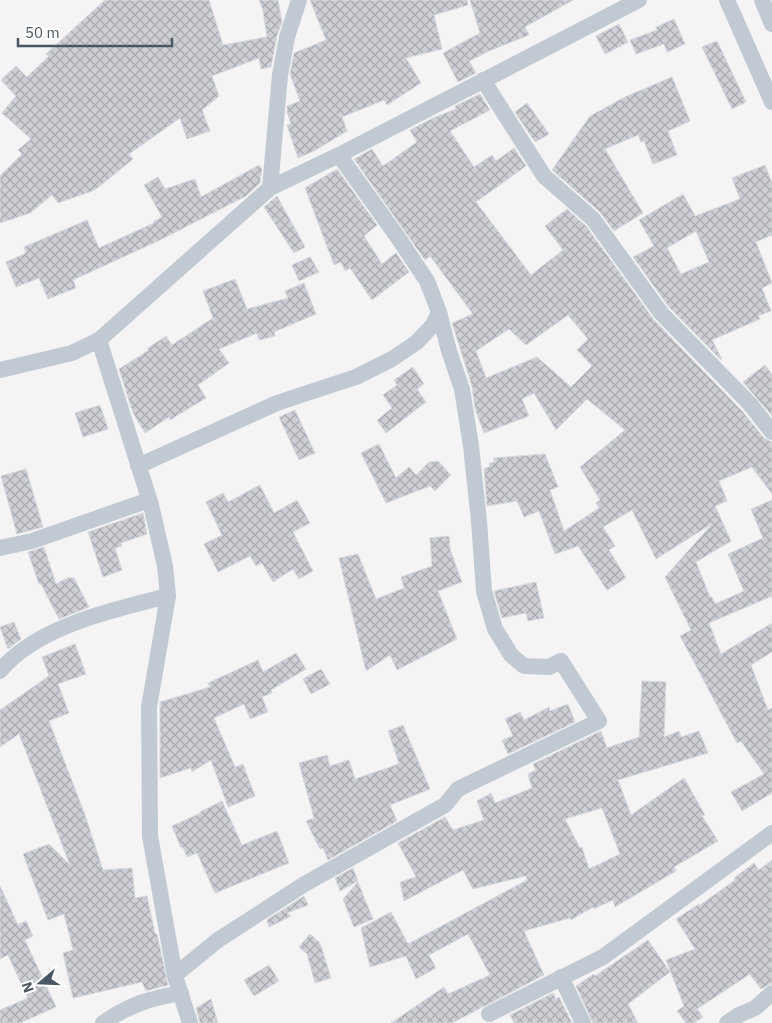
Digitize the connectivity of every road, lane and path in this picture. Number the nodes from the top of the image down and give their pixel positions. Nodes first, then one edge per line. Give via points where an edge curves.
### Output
1 (639, 0) edge
2 (727, 0) edge
3 (762, 0) edge
4 (300, 1) edge
5 (772, 24) edge
6 (483, 80) junction
7 (772, 102) edge
8 (338, 155) junction
9 (270, 188) junction
10 (439, 312) junction
11 (99, 340) junction
12 (0, 370) edge
13 (772, 432) edge
14 (138, 466) junction
15 (149, 500) junction
16 (0, 548) edge
17 (168, 596) junction
18 (0, 671) edge
19 (772, 832) edge
20 (175, 975) junction
21 (561, 977) junction
22 (181, 993) junction
23 (772, 993) edge
24 (490, 1014) dead end
25 (103, 1023) edge
26 (190, 1023) edge
27 (583, 1023) edge
28 (727, 1023) edge

1 - 6 street
2 - 7 street
3 - 5 street
4 - 9 street via 286,37
6 - 8 street
6 - 13 street via 544,176 594,218 661,313 750,404
8 - 9 street
8 - 10 street via 427,281
9 - 11 street
10 - 14 street via 433,325 418,342 392,359 356,377 277,403
10 - 20 street via 462,389 480,521 484,592 495,629 511,655 524,666 549,666 561,661 599,720 458,789 445,805 303,885 218,940
11 - 12 street via 72,352
11 - 14 street
14 - 15 street
15 - 16 street via 32,541
15 - 17 street
17 - 18 street via 109,611 38,639 11,658
17 - 20 street via 149,707 150,836
19 - 21 street via 603,957
20 - 22 street
21 - 24 street
21 - 27 street
22 - 25 street via 124,1009
22 - 26 street
23 - 28 street via 755,1008

